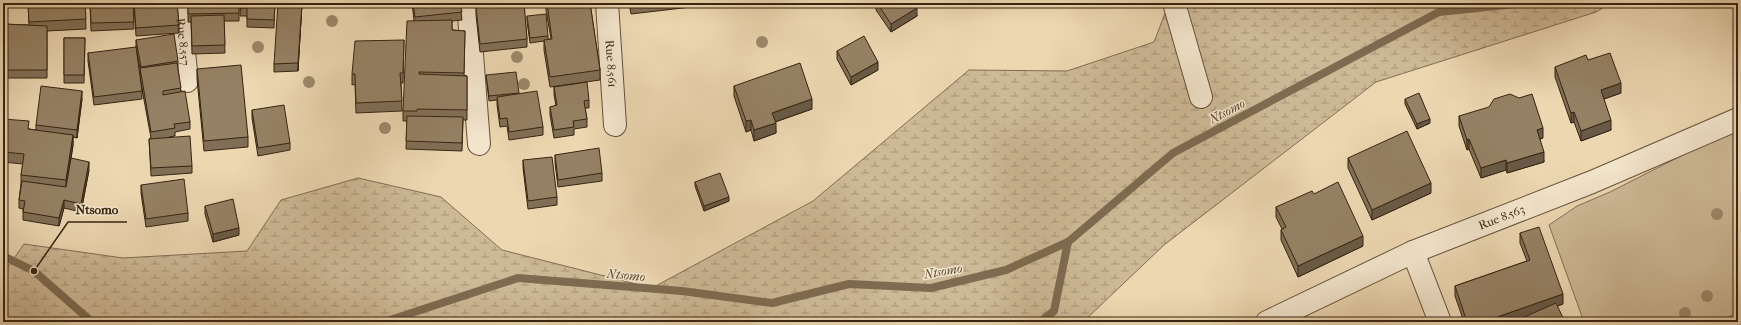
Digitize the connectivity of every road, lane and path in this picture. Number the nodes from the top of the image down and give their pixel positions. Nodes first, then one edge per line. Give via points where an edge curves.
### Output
1 (179, 3) edge
2 (468, 3) edge
3 (607, 3) edge
4 (1174, 3) edge
5 (187, 80) dead end
6 (1201, 97) dead end
7 (1738, 119) edge
8 (615, 124) dead end
9 (479, 144) dead end
10 (1413, 252) junction
11 (1267, 322) edge
12 (1440, 322) edge

1 - 5 street, Rue 8.557
2 - 9 street
3 - 8 street, Rue 8.561
4 - 6 street
7 - 10 street, Rue 8.563 via 1592,182
10 - 11 street, Rue 8.563
10 - 12 street

